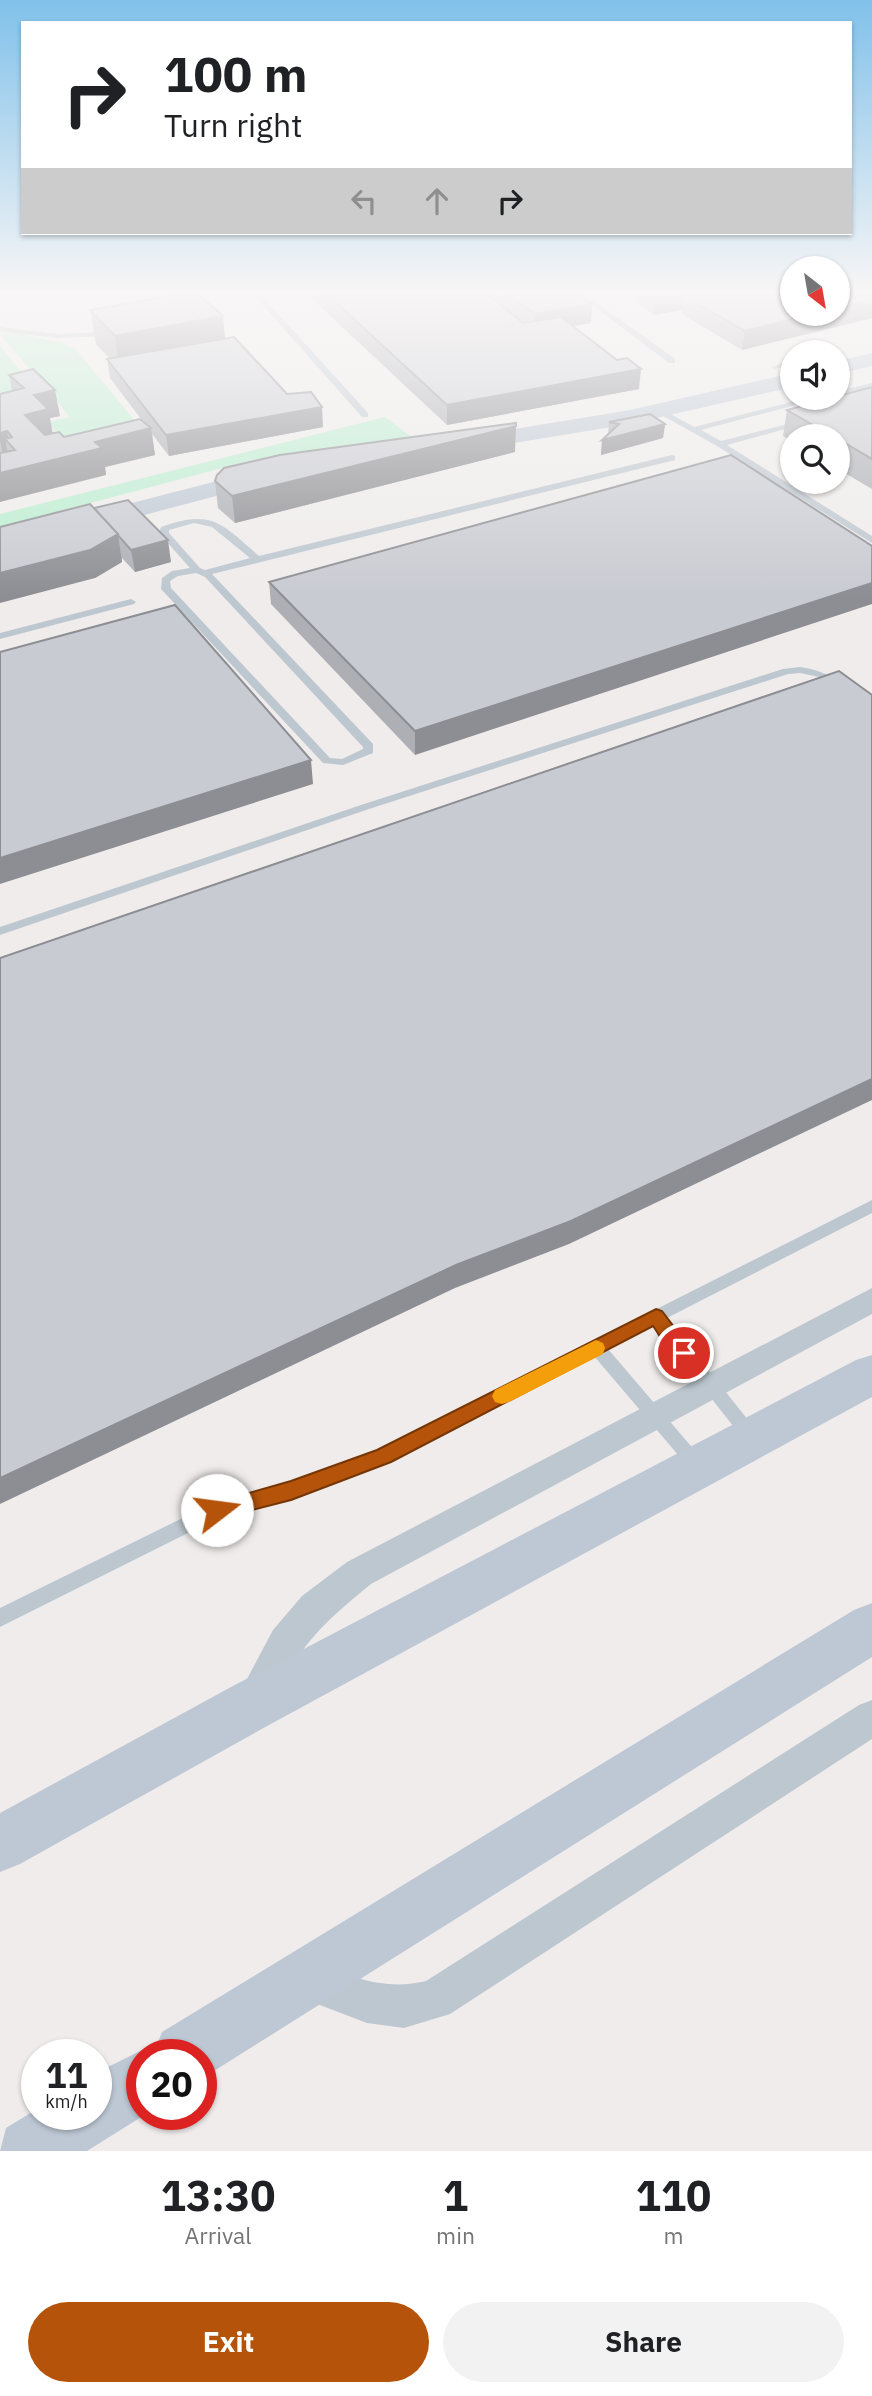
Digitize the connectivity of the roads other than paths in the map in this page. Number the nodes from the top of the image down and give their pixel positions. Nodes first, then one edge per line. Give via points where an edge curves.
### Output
1 (347, 395) edge
2 (729, 395) edge
3 (780, 408) edge
4 (662, 413) junction
5 (365, 415) dead end
6 (809, 420) edge
7 (696, 429) junction
8 (720, 444) junction
9 (443, 448) edge
10 (672, 458) dead end
11 (295, 469) edge
12 (172, 512) junction
13 (872, 540) edge
14 (0, 545) edge
15 (257, 559) junction
16 (201, 571) junction
17 (131, 602) dead end
18 (0, 636) edge
19 (872, 708) edge
20 (0, 931) edge
21 (872, 1206) edge
22 (872, 1300) edge
23 (656, 1316) junction
24 (597, 1348) junction
25 (872, 1374) edge
26 (710, 1386) junction
27 (655, 1415) junction
28 (753, 1438) junction
29 (699, 1468) junction
30 (0, 1618) edge
31 (872, 1628) edge
32 (250, 1706) junction
33 (872, 1718) edge
34 (0, 1844) edge
35 (304, 1980) junction
36 (208, 2039) edge
37 (62, 2130) edge
38 (29, 2151) edge

1 - 5 lane
2 - 4 main road
3 - 7 lane
4 - 7 lane
4 - 9 main road
6 - 8 lane
7 - 8 lane
8 - 13 lane
10 - 15 lane
11 - 12 main road
12 - 14 main road
12 - 15 lane via 211,521
12 - 16 lane via 163,531
15 - 16 lane
16 - 16 lane via 369,746 369,751 343,762 327,761 166,589 165,580 171,575
17 - 18 lane
19 - 20 lane via 822,675 804,669 788,671
21 - 23 lane
22 - 26 street
23 - 24 lane
23 - 26 lane
24 - 27 lane
24 - 30 lane via 384,1456 291,1490 217,1510
25 - 28 main road
26 - 27 street
26 - 28 lane
27 - 29 lane
27 - 32 street via 359,1573 314,1608 286,1642
28 - 29 main road
29 - 32 main road
31 - 35 main road
32 - 34 main road
33 - 35 street via 435,1999 404,2007 367,2002
35 - 36 main road
37 - 38 main road

